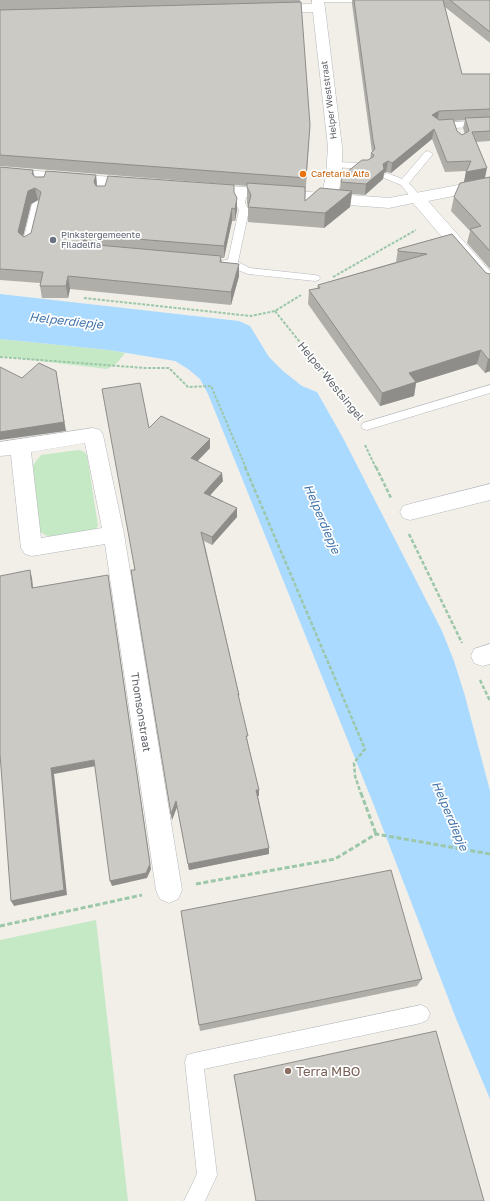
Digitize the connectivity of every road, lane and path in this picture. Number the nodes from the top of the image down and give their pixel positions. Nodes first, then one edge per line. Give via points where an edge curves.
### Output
1 (406, 0) edge
2 (318, 3) edge
3 (257, 10) edge
4 (490, 123) edge
5 (456, 125) junction
6 (437, 126) edge
7 (459, 136) edge
8 (428, 154) dead end
9 (334, 165) junction
10 (366, 166) edge
11 (0, 173) edge
12 (387, 176) edge
13 (404, 183) junction
14 (490, 184) edge
15 (150, 185) edge
16 (188, 188) edge
17 (242, 192) junction
18 (329, 198) junction
19 (417, 198) junction
20 (37, 204) edge
21 (27, 245) edge
22 (209, 262) edge
23 (232, 264) junction
24 (315, 278) dead end
25 (490, 282) edge
26 (275, 311) dead end
27 (0, 357) edge
28 (490, 389) edge
29 (367, 426) junction
30 (10, 447) edge
31 (490, 492) edge
32 (392, 501) dead end
33 (408, 520) joint
34 (114, 534) junction
35 (478, 657) edge
36 (490, 701) edge
37 (490, 854) edge
38 (169, 890) dead end
39 (421, 1014) dead end
40 (194, 1201) edge

1 - 2 lane
2 - 3 street
2 - 9 street, Helper Weststraat via 335,147
4 - 5 lane
5 - 6 lane
5 - 7 lane
8 - 13 lane
9 - 10 lane
9 - 18 street, Helper Weststraat
11 - 15 street via 103,188
12 - 13 lane
13 - 19 lane
14 - 19 street
16 - 17 street
17 - 18 street
17 - 23 lane via 240,203 244,210
18 - 19 street via 389,203
19 - 25 street
20 - 21 lane
22 - 23 lane
23 - 24 lane via 248,271
26 - 29 path, Helper Westsingel
27 - 37 path via 168,368 188,387 211,386 365,749 354,763 355,776 376,834
28 - 29 lane, Helper Westsingel
29 - 32 path via 365,446
30 - 34 street, Thomsonstraat via 93,435
30 - 34 street, Thomsonstraat via 32,548
31 - 33 street
33 - 35 path
34 - 38 street, Thomsonstraat
35 - 36 path
39 - 40 lane via 194,1062 207,1175

